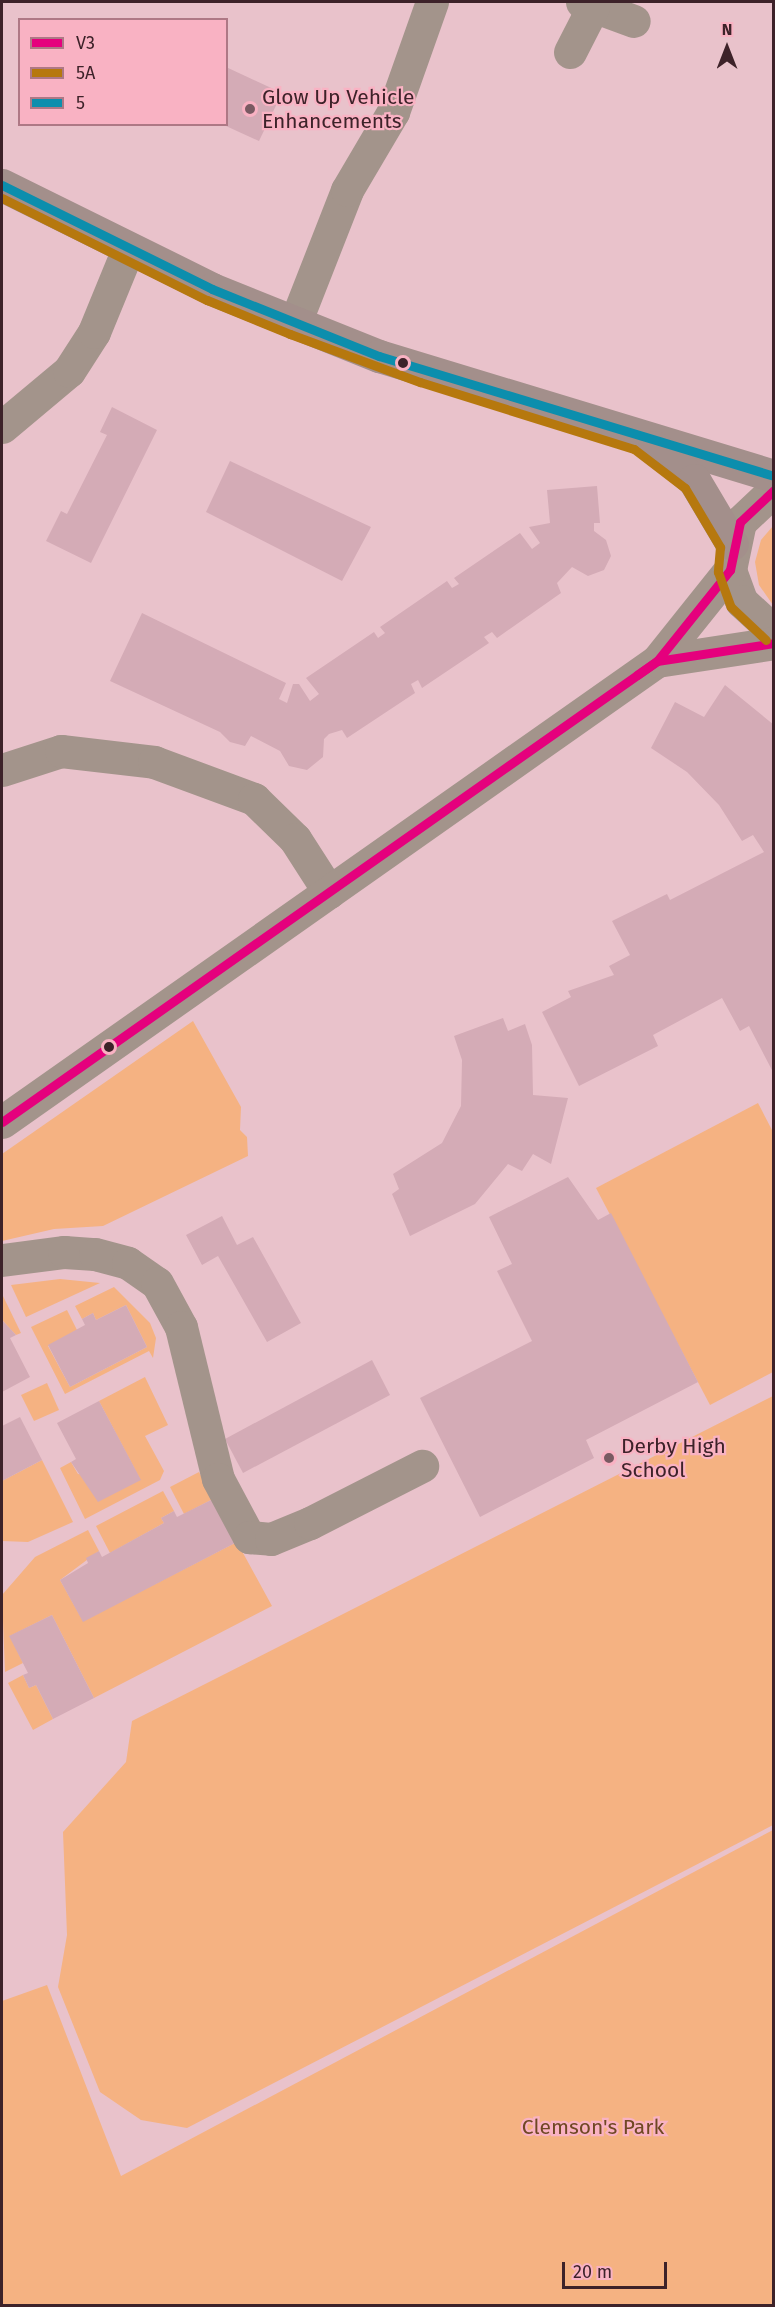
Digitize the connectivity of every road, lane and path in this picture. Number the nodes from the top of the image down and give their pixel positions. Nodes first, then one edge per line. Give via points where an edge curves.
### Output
1 (432, 2) edge
2 (587, 4) edge
3 (634, 21) dead end
4 (570, 52) dead end
5 (2, 185) edge
6 (128, 249) junction
7 (295, 323) junction
8 (2, 428) edge
9 (640, 438) junction
10 (774, 476) edge
11 (774, 490) edge
12 (731, 557) junction
13 (774, 631) edge
14 (774, 643) edge
15 (657, 662) junction
16 (2, 770) edge
17 (329, 892) junction
18 (2, 1122) edge
19 (2, 1260) edge
20 (423, 1466) dead end

1 - 7 street via 393,112 347,190
2 - 3 street
2 - 4 street
5 - 6 main road
6 - 7 main road
6 - 8 street via 94,332 69,371
7 - 9 main road via 424,371
9 - 10 main road
9 - 12 main road via 694,480
11 - 12 street via 740,522
12 - 13 street via 741,601
12 - 15 street
14 - 15 street
15 - 17 street
16 - 17 street via 61,751 154,762 254,799 295,839
17 - 18 street
19 - 20 street via 64,1252 128,1263 157,1283 181,1327 206,1445 236,1518 249,1537 271,1539

